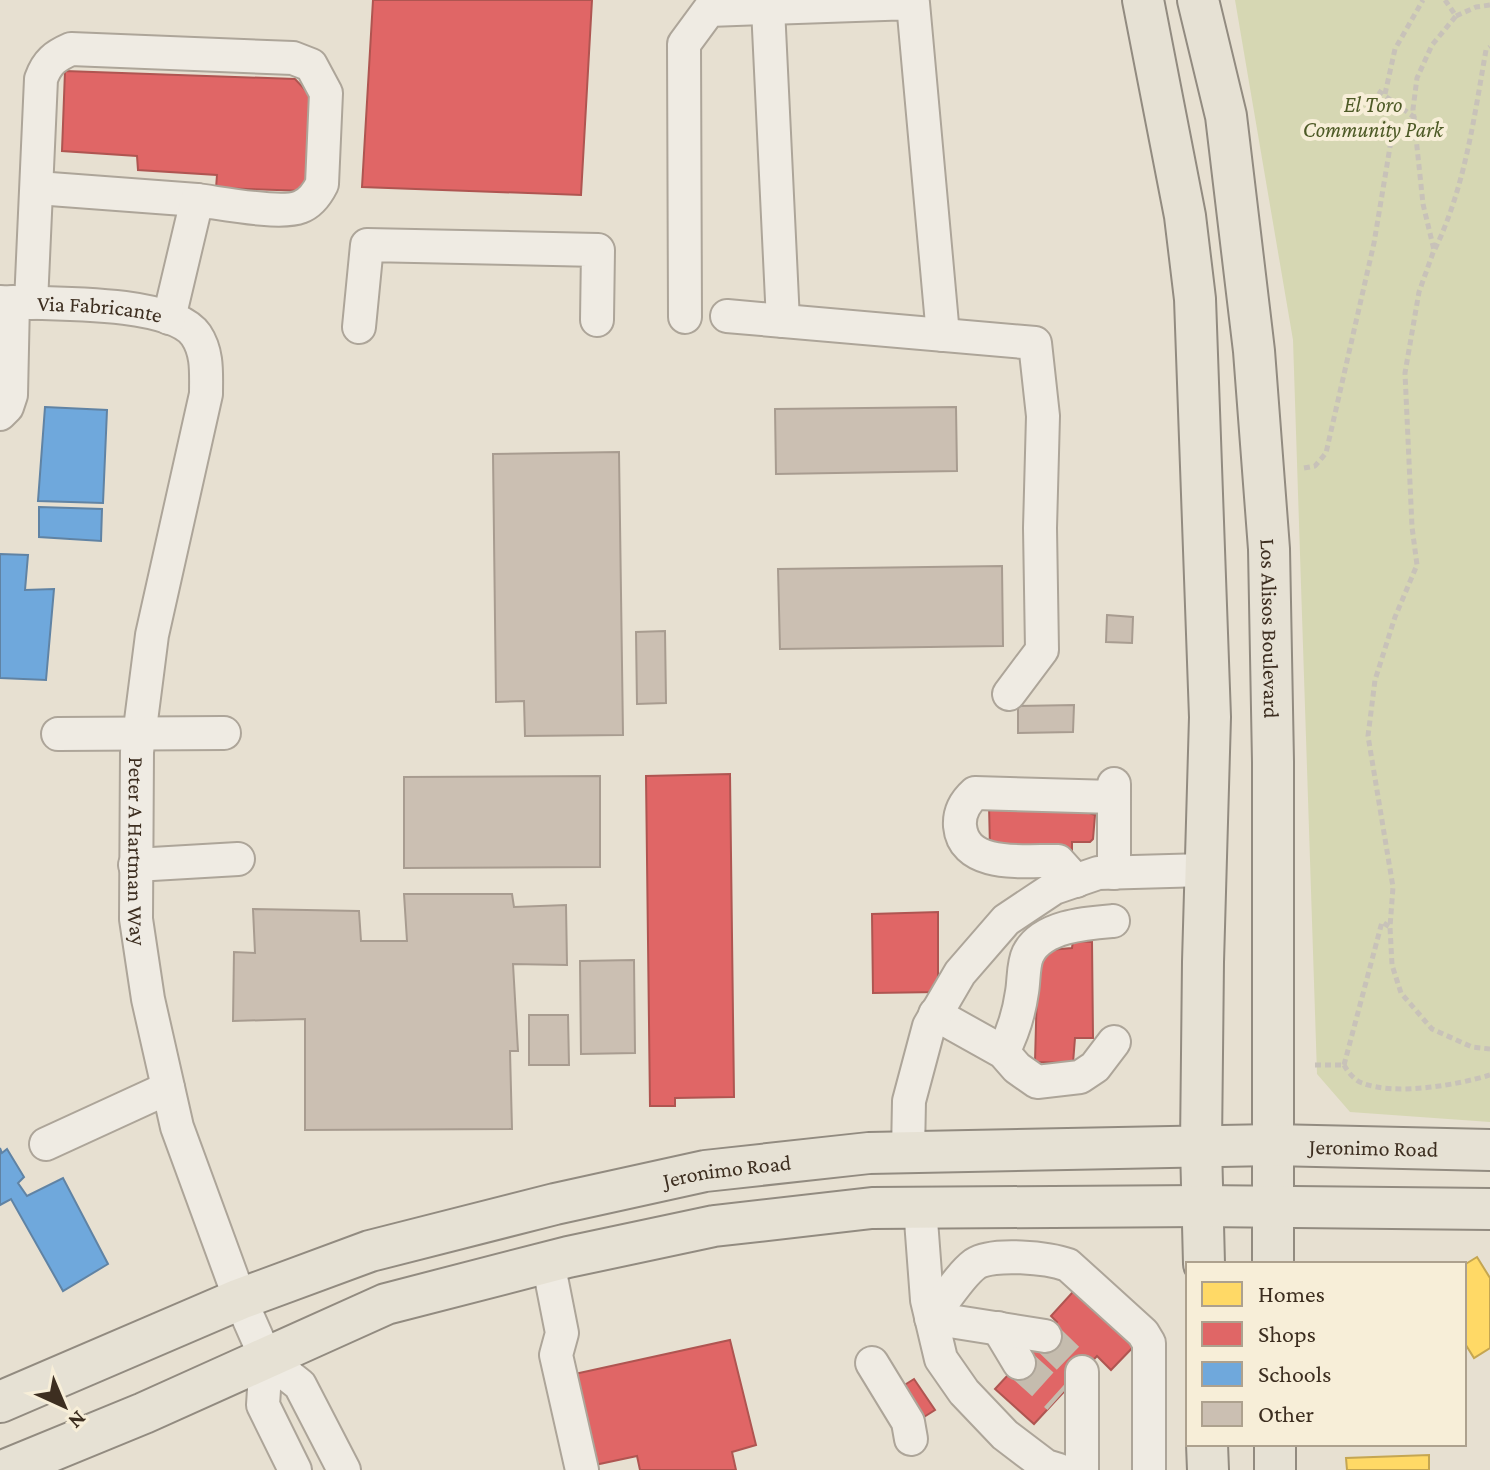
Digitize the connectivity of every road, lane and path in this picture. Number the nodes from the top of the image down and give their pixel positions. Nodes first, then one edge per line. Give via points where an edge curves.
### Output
1 (1143, 0) edge
2 (1198, 0) edge
3 (1423, 0) edge
4 (1445, 0) edge
5 (1490, 5) edge
6 (768, 8) junction
7 (1456, 16) junction
8 (1490, 47) edge
9 (1377, 90) dead end
10 (1385, 94) junction
11 (1414, 117) junction
12 (37, 188) junction
13 (197, 200) junction
14 (1434, 250) junction
15 (14, 303) edge
16 (727, 316) dead end
17 (685, 317) dead end
18 (597, 320) dead end
19 (783, 321) junction
20 (182, 325) junction
21 (359, 327) dead end
22 (943, 335) junction
23 (0, 414) edge
24 (1304, 468) dead end
25 (1009, 694) dead end
26 (224, 733) dead end
27 (58, 734) dead end
28 (139, 735) junction
29 (238, 859) dead end
30 (135, 865) junction
31 (1205, 870) junction
32 (1114, 873) junction
33 (1076, 881) junction
34 (1113, 921) dead end
35 (1390, 927) junction
36 (935, 1014) junction
37 (1114, 1042) dead end
38 (1490, 1049) edge
39 (1003, 1052) junction
40 (1315, 1065) dead end
41 (1344, 1065) junction
42 (1490, 1075) edge
43 (168, 1088) junction
44 (46, 1144) dead end
45 (1273, 1145) junction
46 (1201, 1146) junction
47 (1490, 1150) edge
48 (908, 1152) junction
49 (1202, 1206) junction
50 (920, 1207) junction
51 (1272, 1207) junction
52 (1490, 1209) edge
53 (548, 1262) junction
54 (1204, 1262) edge
55 (1273, 1262) edge
56 (240, 1299) junction
57 (931, 1318) junction
58 (998, 1328) junction
59 (1045, 1336) tunnel mouth
60 (266, 1358) junction
61 (872, 1363) dead end
62 (1019, 1363) tunnel mouth
63 (1082, 1372) dead end
64 (1058, 1398) tunnel mouth
65 (0, 1402) edge
66 (1082, 1419) junction
67 (911, 1439) dead end
68 (1207, 1446) edge
69 (1275, 1446) edge
70 (5, 1470) edge
71 (295, 1470) edge
72 (344, 1470) edge
73 (582, 1470) edge
74 (1059, 1470) edge
75 (1082, 1470) edge
76 (1149, 1470) edge
77 (1208, 1470) edge
78 (1275, 1470) edge

1 - 31 main road via 1185,216 1195,299 1210,717
2 - 45 main road, Los Alisos Boulevard via 1226,116 1254,351 1269,549
3 - 10 path via 1395,49
4 - 7 path
5 - 7 path
6 - 17 street via 709,10 684,44
6 - 19 street
6 - 22 street via 913,3
7 - 11 path via 1432,45 1417,78
8 - 14 path via 1465,162 1448,223
9 - 10 path
10 - 11 path
11 - 14 path via 1423,204
11 - 24 path via 1392,135 1374,243 1326,453 1315,466
12 - 13 street
12 - 13 street via 41,79 46,65 71,49 293,58 311,65 326,93 322,184 316,195 304,207 286,211
12 - 15 street
13 - 20 street
14 - 35 path via 1419,292 1405,373 1417,565 1375,680 1368,736 1393,887
15 - 20 street, Via Fabricante via 138,308
15 - 23 street via 11,395
16 - 19 street
18 - 21 street via 598,250 367,245
19 - 22 street
20 - 28 street, Peter A Hartman Way via 206,356 206,394 152,635
22 - 25 street via 1035,343 1043,416 1042,650
26 - 28 street
27 - 28 street
28 - 30 street, Peter A Hartman Way
29 - 30 street
30 - 43 street, Peter A Hartman Way via 136,919
31 - 32 street
31 - 46 main road
32 - 33 street
32 - 33 street via 1114,790 975,793 965,802 960,825 975,852 986,858 1058,861
33 - 36 street via 1054,888 1006,920 960,973
34 - 39 street via 1060,930 1041,939 1028,954 1018,1016
35 - 38 path via 1392,965 1401,993 1432,1029
35 - 41 path via 1382,922
36 - 39 street
36 - 48 street via 909,1101
37 - 39 street via 1095,1067 1061,1080 1037,1082
40 - 41 path
41 - 42 path via 1361,1083 1395,1089
43 - 44 street
43 - 56 street, Peter A Hartman Way via 177,1127
45 - 46 main road, Jeronimo Road
45 - 47 main road, Jeronimo Road
45 - 51 main road, Los Alisos Boulevard
46 - 48 main road, Jeronimo Road
46 - 49 main road
48 - 56 main road, Jeronimo Road via 705,1171 555,1204 370,1251
49 - 50 main road
49 - 51 main road
49 - 54 main road
50 - 53 main road via 714,1226
50 - 57 street
51 - 52 main road
51 - 55 main road, Los Alisos Boulevard
53 - 60 main road via 386,1304
53 - 73 street via 562,1333 556,1355
56 - 60 street, Peter A Hartman Way
56 - 65 main road, Jeronimo Road
57 - 58 street
57 - 74 street via 941,1359 964,1392 1005,1435
57 - 76 street via 975,1264 988,1258 1052,1259 1068,1265 1149,1343
58 - 59 street
58 - 62 street
60 - 70 main road
60 - 71 street via 263,1405
60 - 72 street via 300,1385
61 - 67 street via 908,1422
63 - 66 street
64 - 66 street
66 - 75 street
68 - 77 main road
69 - 78 main road

